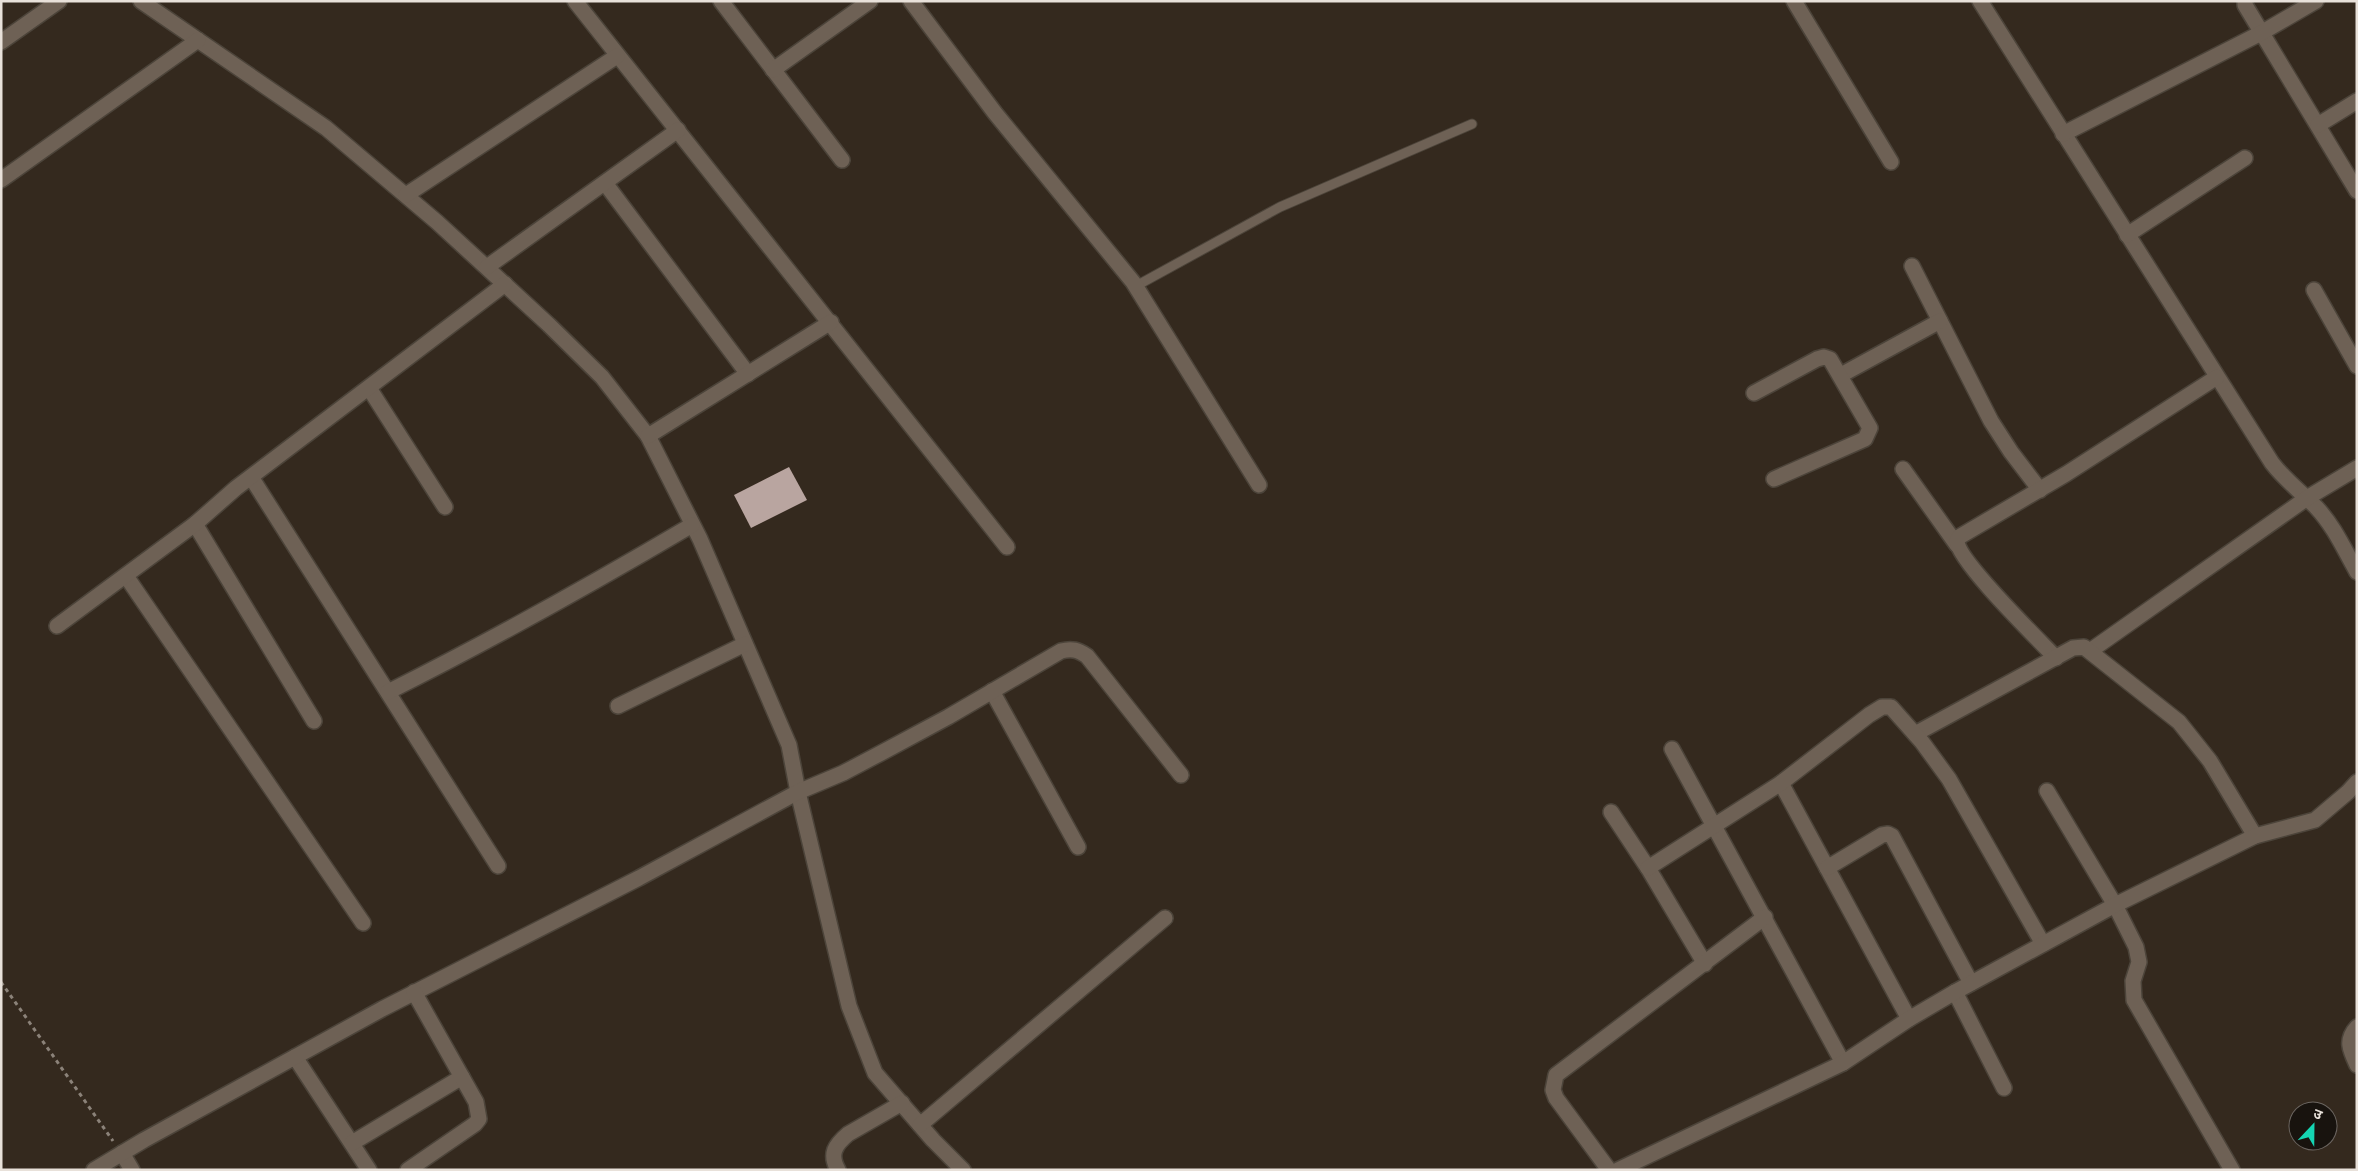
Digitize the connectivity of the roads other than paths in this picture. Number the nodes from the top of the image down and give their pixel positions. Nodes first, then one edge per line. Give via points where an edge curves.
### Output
1 (59, 1) edge
2 (141, 1) edge
3 (575, 1) edge
4 (721, 1) edge
5 (870, 1) edge
6 (911, 1) edge
7 (1794, 1) edge
8 (1980, 1) edge
9 (2245, 1) edge
10 (2316, 1) edge
11 (2261, 33) junction
12 (198, 40) junction
13 (1, 42) edge
14 (616, 56) junction
15 (773, 70) junction
16 (2357, 101) edge
17 (1472, 124) dead end
18 (2318, 125) junction
19 (678, 130) junction
20 (2063, 134) junction
21 (2245, 158) dead end
22 (842, 160) dead end
23 (1891, 162) dead end
24 (1, 180) edge
25 (605, 182) junction
26 (2357, 191) edge
27 (406, 196) junction
28 (2127, 234) junction
29 (1912, 266) dead end
30 (487, 267) junction
31 (504, 284) junction
32 (1136, 286) junction
33 (2314, 290) dead end
34 (1940, 321) junction
35 (831, 322) junction
36 (2357, 366) edge
37 (748, 374) junction
38 (1841, 376) junction
39 (2217, 377) junction
40 (369, 388) junction
41 (1754, 393) dead end
42 (648, 436) junction
43 (2357, 468) edge
44 (1903, 469) dead end
45 (251, 477) junction
46 (1774, 479) dead end
47 (1259, 485) dead end
48 (2040, 490) junction
49 (2307, 498) junction
50 (444, 507) dead end
51 (195, 524) junction
52 (692, 525) junction
53 (1957, 545) junction
54 (1007, 547) dead end
55 (2357, 572) edge
56 (126, 576) junction
57 (57, 626) dead end
58 (745, 644) junction
59 (2090, 651) junction
60 (2056, 658) junction
61 (992, 691) junction
62 (388, 692) junction
63 (618, 706) dead end
64 (314, 721) dead end
65 (1916, 734) junction
66 (1672, 749) dead end
67 (1181, 775) dead end
68 (2357, 782) edge
69 (1781, 783) junction
70 (2047, 791) dead end
71 (798, 792) junction
72 (1611, 812) dead end
73 (1714, 826) junction
74 (2255, 836) junction
75 (1078, 847) dead end
76 (498, 866) dead end
77 (1648, 868) junction
78 (1827, 868) junction
79 (2115, 904) junction
80 (1765, 917) junction
81 (1165, 918) dead end
82 (363, 923) dead end
83 (2043, 944) junction
84 (1705, 964) junction
85 (1971, 983) junction
86 (414, 992) junction
87 (1955, 992) junction
88 (1909, 1019) junction
89 (2357, 1027) edge
90 (295, 1057) junction
91 (1844, 1063) junction
92 (2357, 1065) edge
93 (462, 1077) junction
94 (2004, 1088) dead end
95 (902, 1103) junction
96 (920, 1125) junction
97 (352, 1143) junction
98 (122, 1153) junction
99 (94, 1170) edge
100 (132, 1170) edge
101 (369, 1170) edge
102 (408, 1170) edge
103 (838, 1170) edge
104 (963, 1170) edge
105 (1609, 1170) edge
106 (1618, 1170) edge
107 (2232, 1170) edge

1 - 13 street
2 - 12 street
3 - 14 street
4 - 15 street
5 - 15 street
6 - 32 street via 995,113
7 - 23 street
8 - 20 street
9 - 11 street
10 - 11 street
11 - 18 street
11 - 20 street
12 - 24 street
12 - 27 street via 326,128
14 - 19 street
14 - 27 street
15 - 22 street
16 - 18 street
17 - 32 lane via 1280,207
18 - 26 street
19 - 25 street
19 - 35 street
20 - 28 street
21 - 28 street
25 - 30 street
25 - 37 street
27 - 30 street
28 - 39 street
29 - 34 street
30 - 31 street
31 - 40 street
31 - 42 street via 602,377
32 - 47 street
33 - 36 street
34 - 38 street
34 - 48 street via 1991,420
35 - 37 street
35 - 54 street
37 - 42 street
38 - 41 street via 1830,359 1824,357
38 - 46 street via 1870,428 1869,433 1865,439
39 - 48 street
39 - 49 street via 2272,463
40 - 45 street
40 - 50 street
42 - 52 street
43 - 49 street
44 - 53 street
45 - 51 street
45 - 62 street
48 - 53 street via 1959,537
49 - 55 street via 2329,522
49 - 59 street
51 - 56 street
51 - 64 street
52 - 58 street
52 - 62 street via 561,602
53 - 60 street via 1972,567
56 - 57 street
56 - 82 street
58 - 63 street
58 - 71 street via 789,745
59 - 60 street via 2078,647
59 - 74 street via 2161,706 2192,737
60 - 65 street
61 - 67 street via 1062,651 1079,650
61 - 71 street via 843,773
61 - 75 street
62 - 76 street
65 - 69 street via 1890,707 1882,707
65 - 83 street via 1949,779
66 - 73 street
68 - 74 street via 2315,820
69 - 73 street
69 - 78 street
70 - 79 street
71 - 86 street via 640,878
71 - 95 street via 849,1006 875,1073
72 - 77 street
73 - 77 street
73 - 80 street
74 - 79 street
77 - 84 street
78 - 85 street via 1882,835 1892,836
78 - 88 street
79 - 83 street
79 - 107 street via 2138,956 2133,981 2134,1000
80 - 84 street
80 - 91 street
81 - 96 street
83 - 85 street
84 - 105 street via 1556,1075 1553,1090 1556,1098
85 - 87 street
86 - 90 street
86 - 93 street
87 - 88 street
87 - 94 street
88 - 91 street
89 - 92 street via 2349,1038 2349,1046
90 - 97 street
90 - 98 street
91 - 106 street
93 - 97 street
93 - 102 street via 476,1102 479,1119
95 - 96 street
95 - 103 street via 840,1140 833,1155
96 - 104 street
97 - 101 street
98 - 99 street
98 - 100 street

